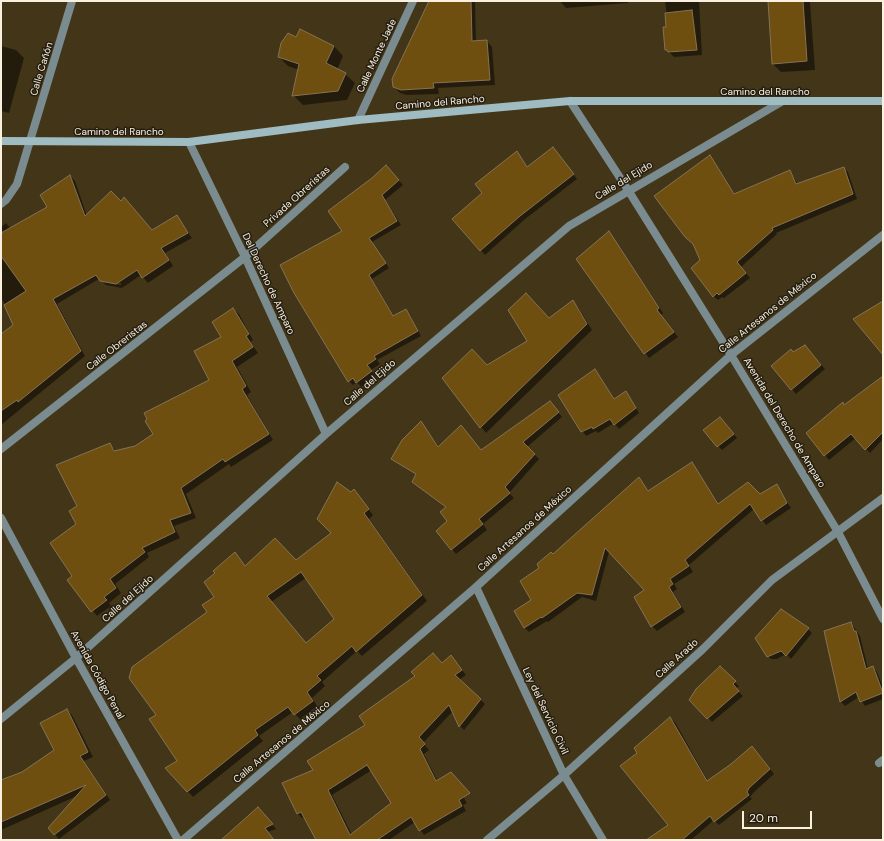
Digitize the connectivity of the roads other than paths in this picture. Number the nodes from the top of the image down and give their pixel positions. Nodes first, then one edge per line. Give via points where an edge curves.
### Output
1 (72, 1) edge
2 (413, 1) edge
3 (570, 101) junction
4 (883, 101) edge
5 (781, 102) junction
6 (358, 120) junction
7 (1, 141) edge
8 (30, 142) junction
9 (189, 142) junction
10 (345, 167) dead end
11 (628, 190) junction
12 (1, 204) edge
13 (883, 235) edge
14 (245, 257) junction
15 (731, 355) junction
16 (326, 434) junction
17 (1, 449) edge
18 (883, 498) edge
19 (1, 518) edge
20 (838, 532) junction
21 (476, 587) junction
22 (883, 619) edge
23 (76, 658) junction
24 (1, 719) edge
25 (564, 775) junction
26 (178, 840) edge
27 (183, 840) edge
28 (487, 840) edge
29 (603, 840) edge

1 - 8 street, Calle Cañón
2 - 6 street, Calle Monte Jade
3 - 5 main road, Camino del Rancho
3 - 6 main road, Camino del Rancho
3 - 11 street, Avenida del Derecho de Amparo
4 - 5 main road, Camino del Rancho
5 - 11 street, Calle del Ejido
6 - 9 main road, Camino del Rancho
7 - 8 main road, Camino del Rancho
8 - 9 main road, Camino del Rancho
8 - 12 street, Calle Cañón via 16,184
9 - 14 street, Del Derecho de Amparo
10 - 14 street, Privada Obreristas
11 - 15 street, Avenida del Derecho de Amparo
11 - 16 street, Calle del Ejido via 569,226
13 - 15 street, Calle Artesanos de México
14 - 16 street, Del Derecho de Amparo
14 - 17 street, Calle Obreristas
15 - 20 street, Avenida del Derecho de Amparo
15 - 21 street, Calle Artesanos de México
16 - 23 street, Calle del Ejido
18 - 20 street, Calle Arado
19 - 23 street, Avenida Código Penal
20 - 22 street, Avenida del Derecho de Amparo
20 - 25 street, Calle Arado via 772,580 703,649
21 - 25 street, Ley del Servicio Civil
21 - 27 street, Calle Artesanos de México
23 - 24 street, Calle del Ejido
23 - 26 street, Avenida Código Penal
25 - 28 street, Calle Arado
25 - 29 street, Ley del Servicio Civil

